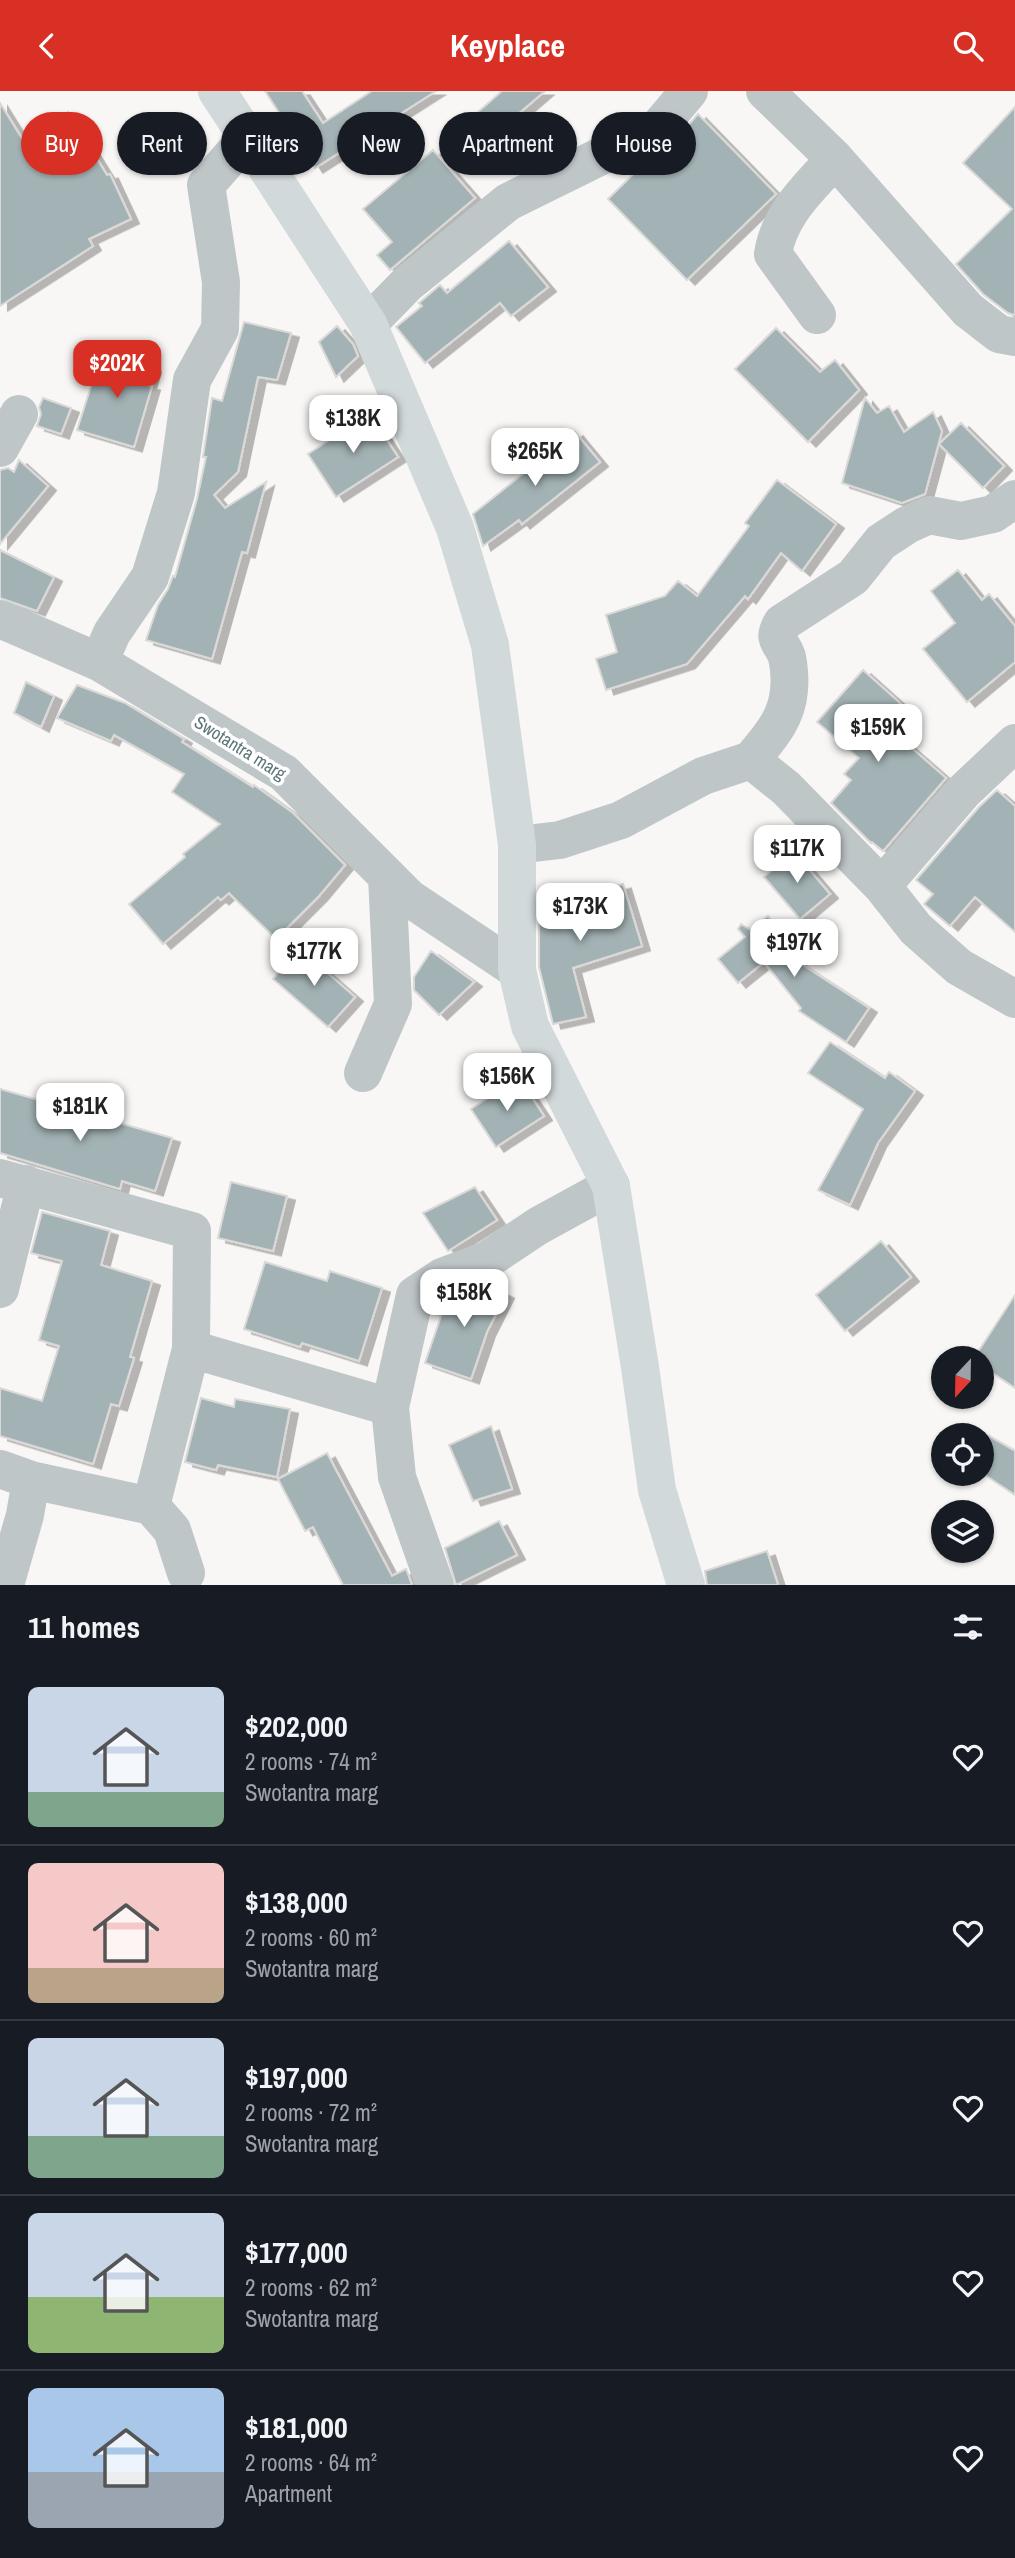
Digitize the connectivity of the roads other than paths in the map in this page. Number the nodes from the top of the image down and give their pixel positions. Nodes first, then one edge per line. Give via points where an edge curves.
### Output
1 (217, 91) edge
2 (689, 91) edge
3 (765, 91) edge
4 (230, 112) edge
5 (835, 159) junction
6 (221, 168) edge
7 (271, 175) edge
8 (817, 315) dead end
9 (368, 324) junction
10 (1015, 337) edge
11 (19, 414) dead end
12 (0, 448) edge
13 (1015, 499) edge
14 (0, 619) edge
15 (99, 662) junction
16 (1015, 743) edge
17 (751, 760) junction
18 (517, 845) junction
19 (387, 876) junction
20 (882, 886) junction
21 (517, 970) junction
22 (1015, 999) edge
23 (363, 1073) dead end
24 (13, 1181) edge
25 (611, 1186) junction
26 (0, 1290) edge
27 (191, 1349) junction
28 (390, 1407) junction
29 (16, 1474) edge
30 (151, 1506) junction
31 (186, 1573) dead end
32 (5, 1585) edge
33 (435, 1585) edge
34 (686, 1585) edge

1 - 4 main road
2 - 9 street via 657,128 508,202 407,284
3 - 5 street
5 - 8 street via 790,208 775,237 773,254
5 - 10 street via 968,310 999,334
6 - 15 street via 206,185 221,282 220,329 192,380 176,493 149,577
7 - 9 main road
9 - 18 main road via 455,528 480,609 490,645
11 - 12 street
13 - 17 street via 993,514 961,521 929,515 907,525 881,542 853,577 782,623 776,631 787,658 789,690 781,722
14 - 15 street, Swotantra marg
15 - 19 street, Swotantra marg via 285,773
16 - 20 street via 963,792
17 - 18 street via 703,776 621,820 560,840
17 - 20 street via 786,788
18 - 21 main road
19 - 21 street, Swotantra marg via 409,898
19 - 23 street via 393,1004
20 - 22 street via 916,929 959,967
21 - 25 main road via 530,1026
24 - 26 street
24 - 27 street via 192,1231
25 - 28 street via 487,1260 442,1277 415,1295
25 - 34 main road via 657,1490
27 - 28 street
27 - 30 street
28 - 33 street via 397,1477
29 - 30 street
29 - 32 street via 25,1515
30 - 31 street via 172,1530

